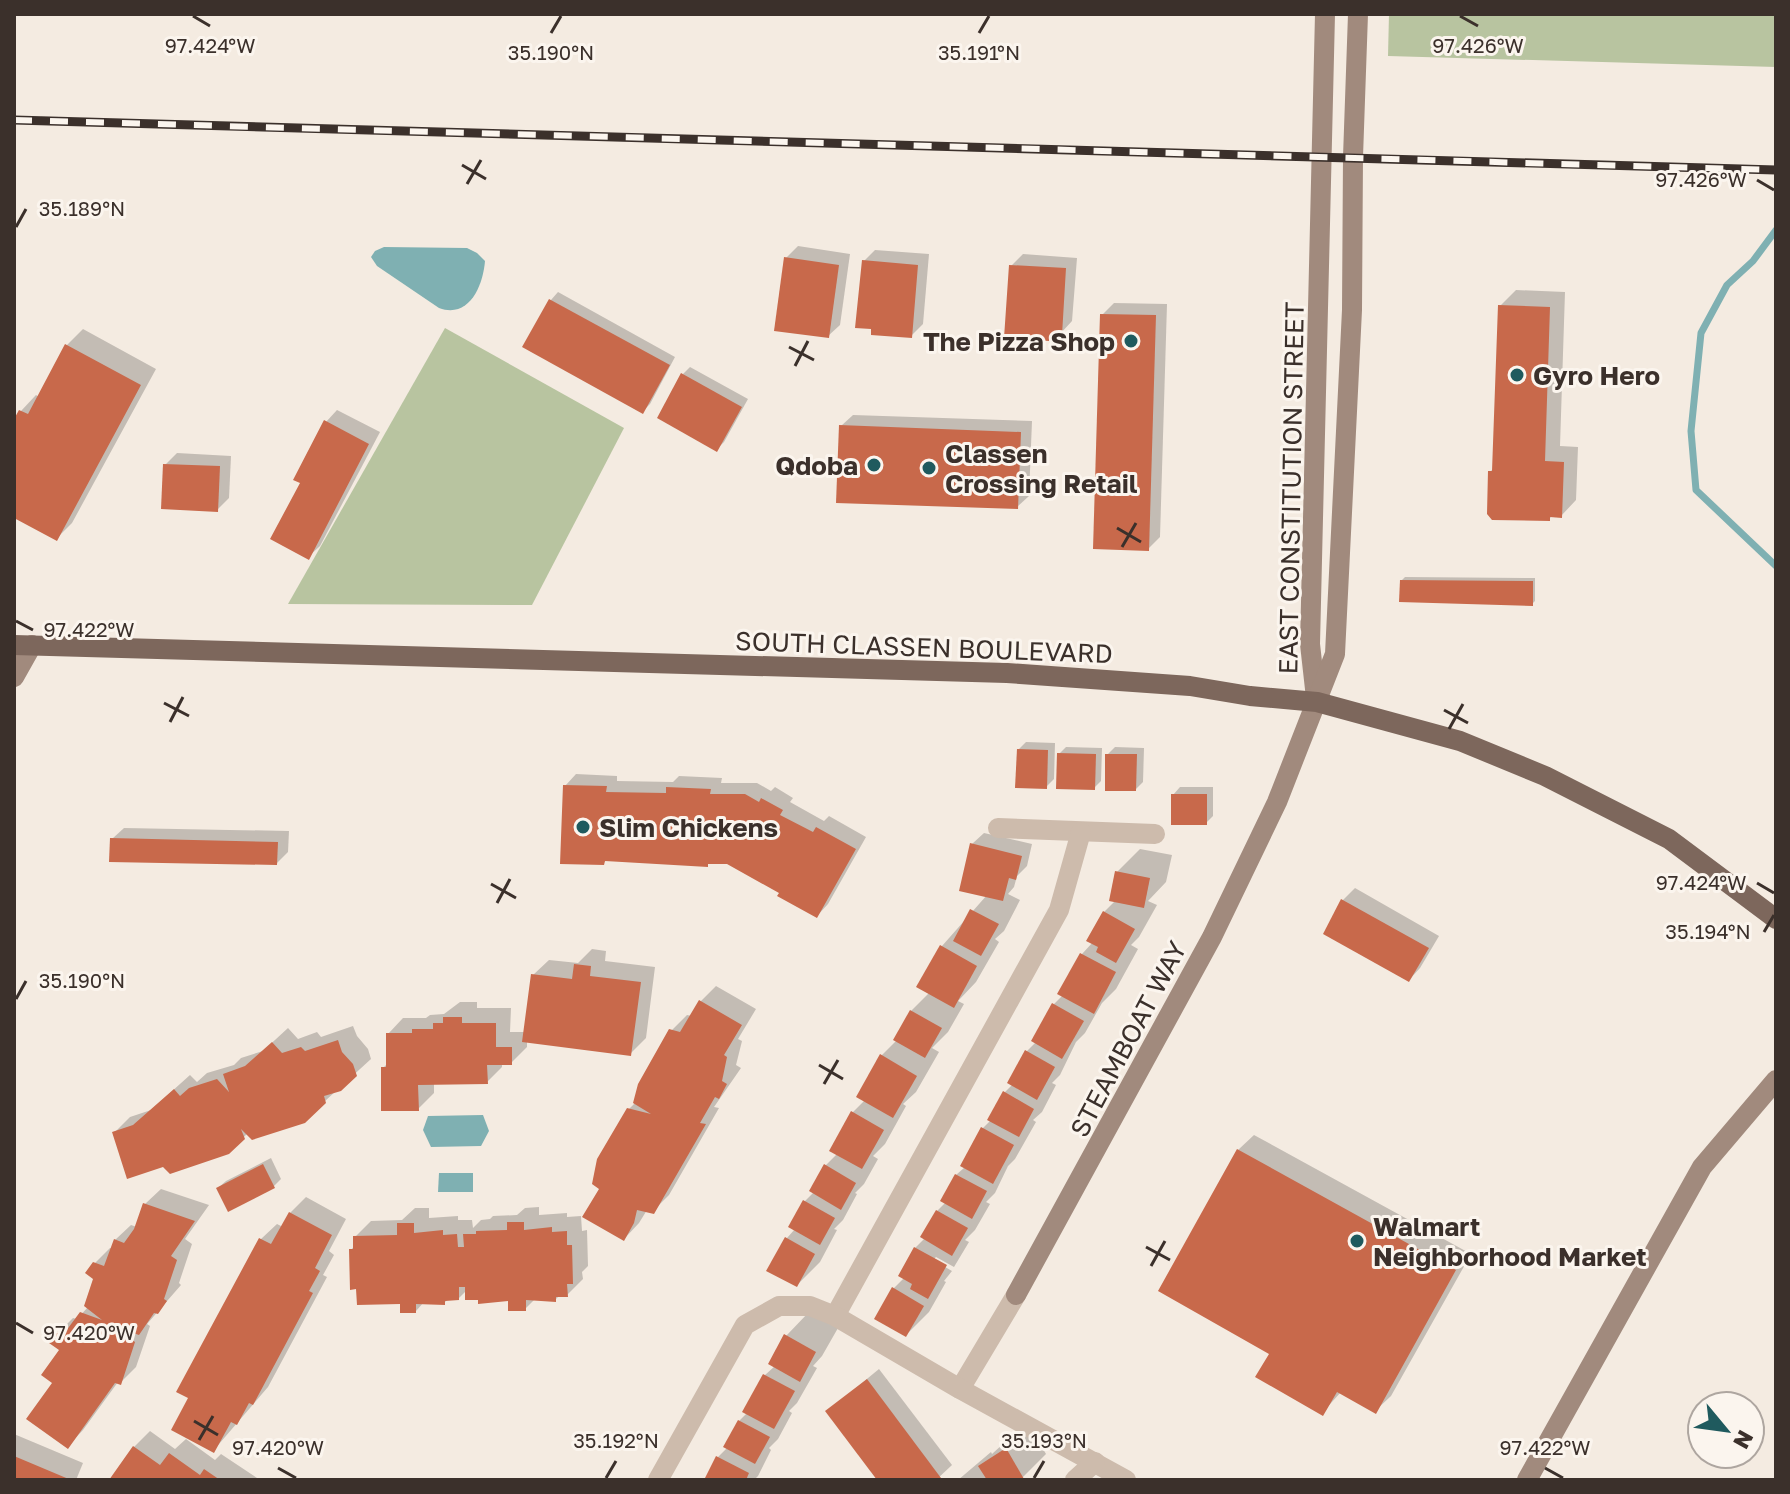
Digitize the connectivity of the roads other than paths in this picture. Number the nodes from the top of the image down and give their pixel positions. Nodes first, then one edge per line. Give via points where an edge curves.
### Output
1 (1325, 14) edge
2 (1358, 14) edge
3 (23, 645) edge
4 (14, 677) edge
5 (1317, 702) junction
6 (998, 828) dead end
7 (1081, 832) junction
8 (1155, 834) dead end
9 (1776, 919) edge
10 (1776, 1080) edge
11 (1016, 1295) joint
12 (835, 1316) junction
13 (960, 1389) junction
14 (1095, 1462) junction
15 (658, 1480) edge
16 (1075, 1480) edge
17 (1126, 1480) edge
18 (1527, 1480) edge

1 - 5 main road, EAST CONSTITUTION STREET via 1310,644
2 - 5 main road, EAST CONSTITUTION STREET via 1352,310 1335,654
3 - 4 main road
3 - 5 main road, SOUTH CLASSEN BOULEVARD via 1007,673 1190,686
5 - 9 main road, SOUTH CLASSEN BOULEVARD via 1460,741 1545,776 1669,839
5 - 11 main road, STEAMBOAT WAY via 1277,802 1212,937
6 - 7 street
7 - 8 street
7 - 12 street via 1059,910
10 - 18 main road via 1702,1167
11 - 13 street, STEAMBOAT WAY
12 - 13 street
12 - 15 street via 810,1306 779,1306 745,1325
13 - 14 street
14 - 16 street
14 - 17 street

